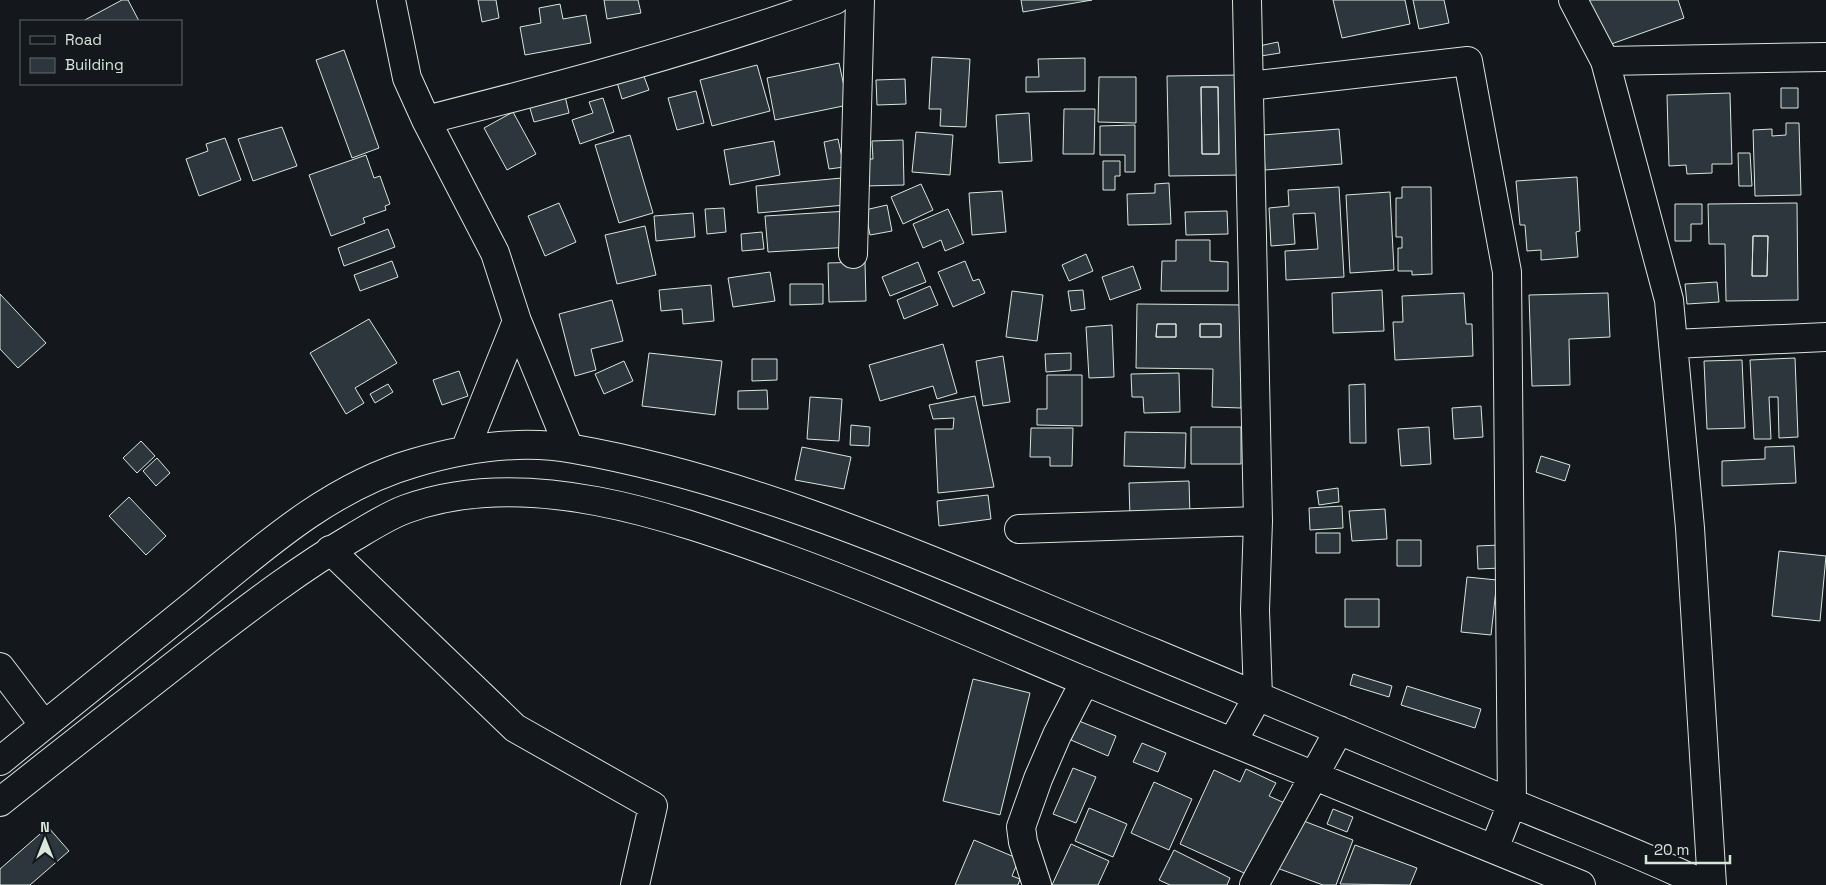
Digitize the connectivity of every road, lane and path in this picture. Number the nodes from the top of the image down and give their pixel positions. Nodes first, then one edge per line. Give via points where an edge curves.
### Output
1 (391, 0) edge
2 (835, 0) edge
3 (860, 0) edge
4 (1247, 0) edge
5 (1573, 0) edge
6 (1826, 57) edge
7 (1605, 61) junction
8 (1249, 86) junction
9 (426, 120) junction
10 (853, 254) dead end
11 (517, 321) junction
12 (1826, 337) edge
13 (1673, 344) junction
14 (570, 448) junction
15 (465, 450) junction
16 (1258, 521) junction
17 (1018, 530) dead end
18 (330, 550) junction
19 (0, 666) edge
20 (1085, 681) junction
21 (1258, 696) junction
22 (44, 725) junction
23 (1339, 730) junction
24 (1233, 741) junction
25 (0, 760) edge
26 (1314, 775) junction
27 (0, 802) edge
28 (1512, 803) junction
29 (1494, 849) junction
30 (635, 885) edge
31 (1037, 885) edge
32 (1254, 885) edge
33 (1580, 885) edge
34 (1706, 885) edge
35 (1712, 885) edge

1 - 9 street via 406,78
2 - 9 street via 759,28 609,74
3 - 10 street
4 - 8 street
5 - 7 street
6 - 7 street
7 - 13 street via 1669,300
8 - 16 street
8 - 28 street via 1468,61 1507,272
9 - 11 street via 495,252
11 - 14 street
11 - 15 street
12 - 13 street
13 - 35 street via 1690,528
14 - 15 street via 513,445
14 - 21 street via 690,474 778,503 897,548
15 - 22 street via 408,464 359,485 316,510 256,554
16 - 17 street
16 - 21 street via 1255,610
18 - 20 street via 406,509 445,499 490,492 597,502 655,515 726,537 852,582
18 - 27 street via 276,586
18 - 30 street via 515,728 653,806
19 - 22 street
20 - 24 street
20 - 31 street via 1056,735 1021,827
21 - 23 street
21 - 24 street
22 - 25 street
23 - 26 street
23 - 28 street
24 - 26 street
26 - 29 street
26 - 32 street
28 - 29 street
28 - 34 street
29 - 33 street

